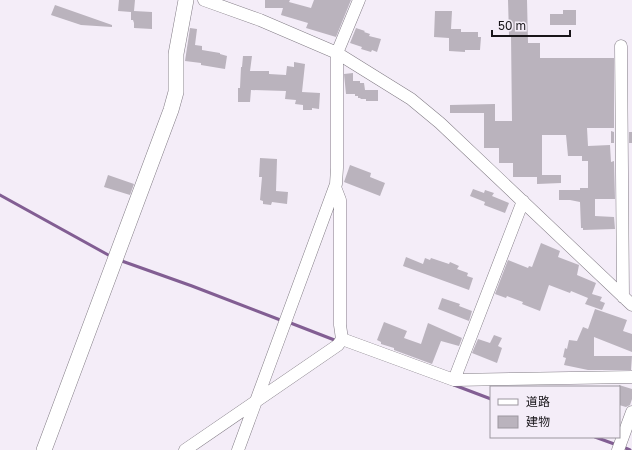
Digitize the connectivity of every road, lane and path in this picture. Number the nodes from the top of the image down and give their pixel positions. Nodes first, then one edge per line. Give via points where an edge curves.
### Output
1 (186, 0) edge
2 (204, 0) edge
3 (359, 0) edge
4 (621, 46) dead end
5 (338, 53) junction
6 (335, 187) junction
7 (523, 201) junction
8 (623, 297) junction
9 (632, 305) edge
10 (342, 339) junction
11 (632, 377) edge
12 (454, 380) junction
13 (256, 402) junction
14 (632, 412) edge
15 (44, 450) edge
16 (185, 450) edge
17 (238, 450) edge
18 (618, 450) edge

1 - 15 street via 176,54 176,92 171,110
2 - 5 street
3 - 5 street
4 - 8 street
5 - 6 street
5 - 7 street via 425,110
6 - 10 street via 340,200
6 - 13 street
7 - 8 street
7 - 12 street
8 - 9 street
10 - 12 street
10 - 13 street via 338,345
11 - 12 street
13 - 16 street
13 - 17 street
14 - 18 street

